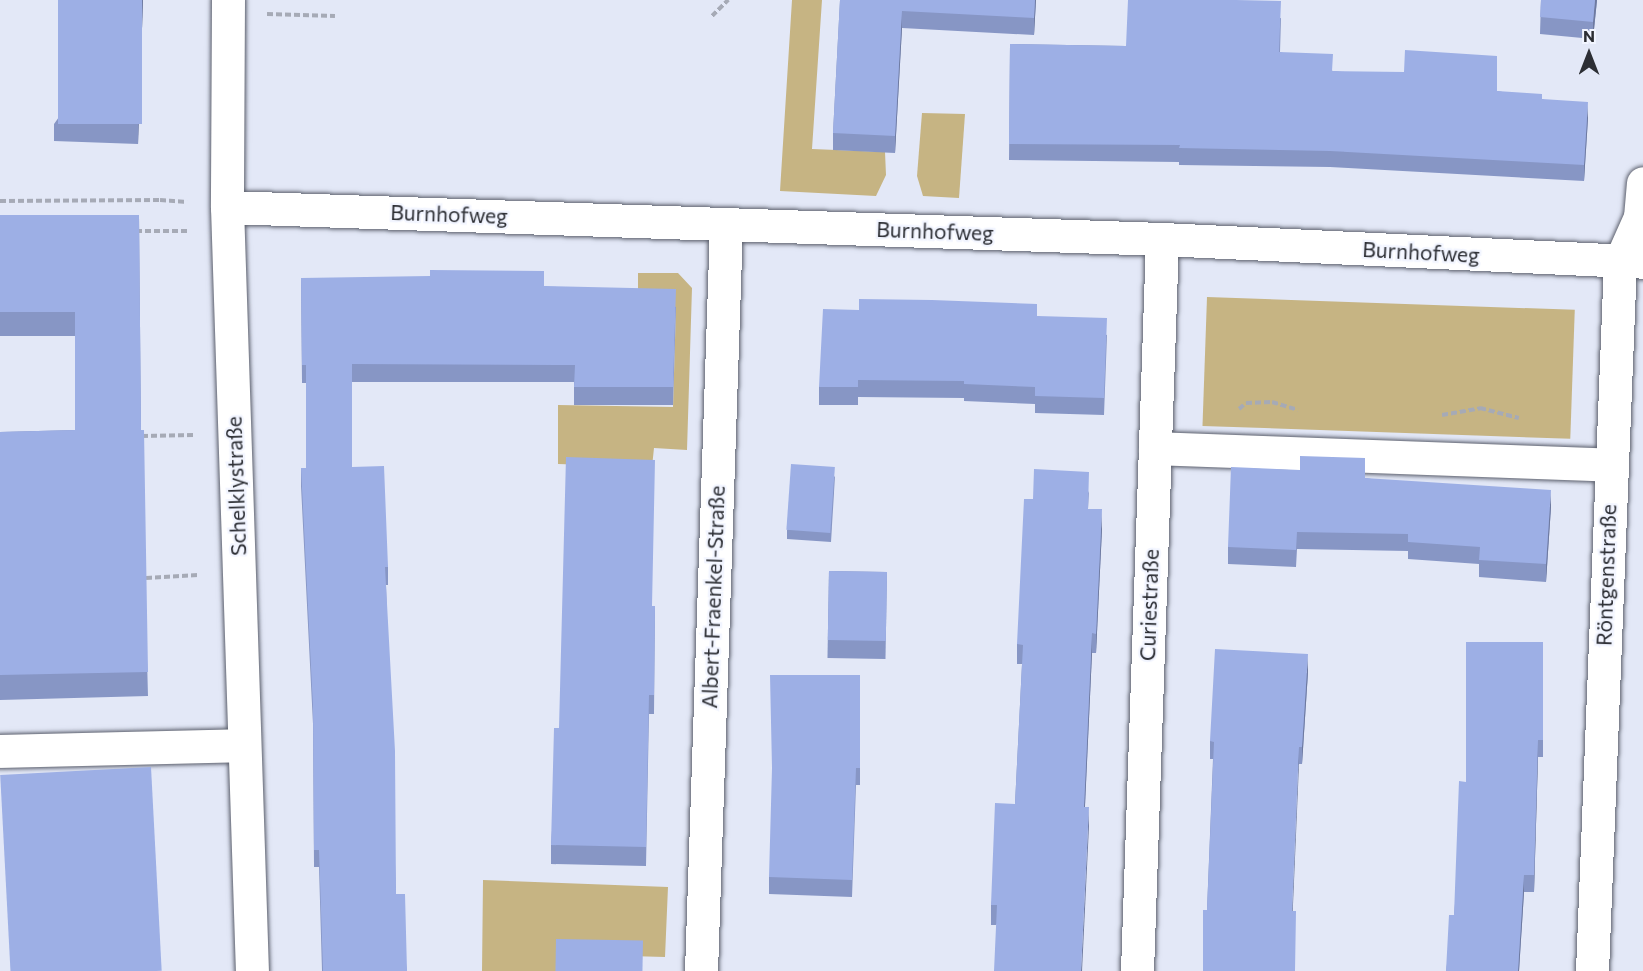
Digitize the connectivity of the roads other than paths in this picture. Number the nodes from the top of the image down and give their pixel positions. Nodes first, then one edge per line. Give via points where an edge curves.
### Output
1 (228, 6) edge
2 (1643, 183) edge
3 (227, 219) junction
4 (726, 224) junction
5 (1162, 239) junction
6 (1631, 262) edge
7 (1155, 448) junction
8 (1610, 465) junction
9 (244, 745) junction
10 (0, 751) edge
11 (252, 971) edge
12 (701, 971) edge
13 (1137, 971) edge
14 (1592, 971) edge

1 - 3 street, Schelklystraße
2 - 6 street, Röntgenstraße
3 - 4 street, Burnhofweg
3 - 9 street, Schelklystraße
4 - 5 street, Burnhofweg
4 - 12 street, Albert-Fraenkel-Straße
5 - 6 street, Burnhofweg
5 - 7 street, Curiestraße
6 - 8 street, Röntgenstraße
7 - 8 street
7 - 13 street, Curiestraße
8 - 14 street, Röntgenstraße
9 - 10 street
9 - 11 street, Schelklystraße

